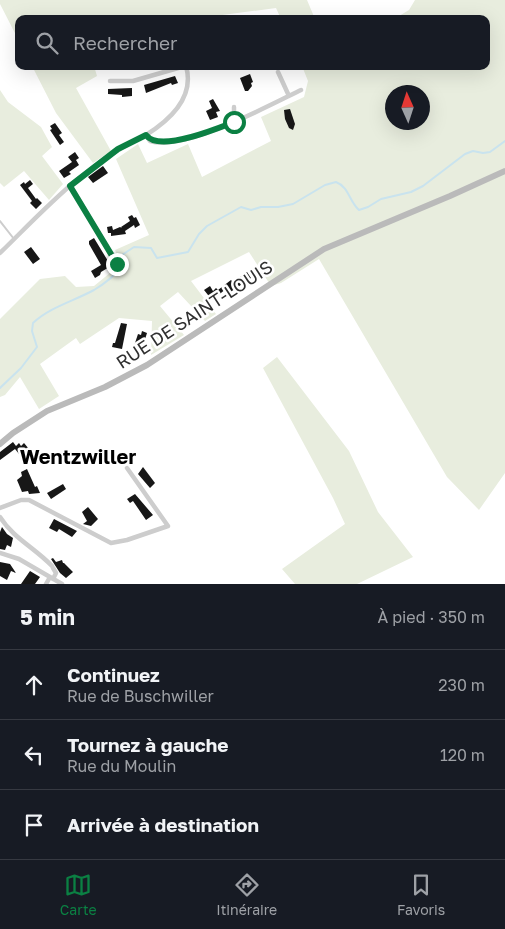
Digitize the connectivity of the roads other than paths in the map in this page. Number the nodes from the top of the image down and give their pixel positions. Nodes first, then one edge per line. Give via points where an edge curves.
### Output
1 (172, 70) edge
2 (187, 70) edge
3 (278, 72) dead end
4 (110, 82) dead end
5 (301, 90) dead end
6 (289, 96) junction
7 (234, 107) dead end
8 (234, 122) junction
9 (146, 135) junction
10 (505, 171) edge
11 (70, 186) junction
12 (0, 221) edge
13 (14, 240) junction
14 (0, 253) edge
15 (117, 264) dead end
16 (0, 444) edge
17 (127, 468) dead end
18 (0, 508) edge
19 (0, 517) edge
20 (0, 553) edge
21 (52, 578) junction
22 (46, 584) edge
23 (62, 584) edge

1 - 4 street via 133,81
2 - 9 street via 189,83 182,100
3 - 6 street
5 - 6 street
6 - 8 street
7 - 8 street
8 - 9 street via 174,141 155,142
9 - 11 street via 118,149
10 - 16 street, RUE DE SAINT-LOUIS via 324,249 144,367 47,411
11 - 13 street
11 - 15 street
12 - 13 lane
13 - 14 street
17 - 18 street via 168,526 111,543 29,500
19 - 21 street via 17,538 52,567 56,573
20 - 21 street via 19,559
21 - 22 street
21 - 23 street

